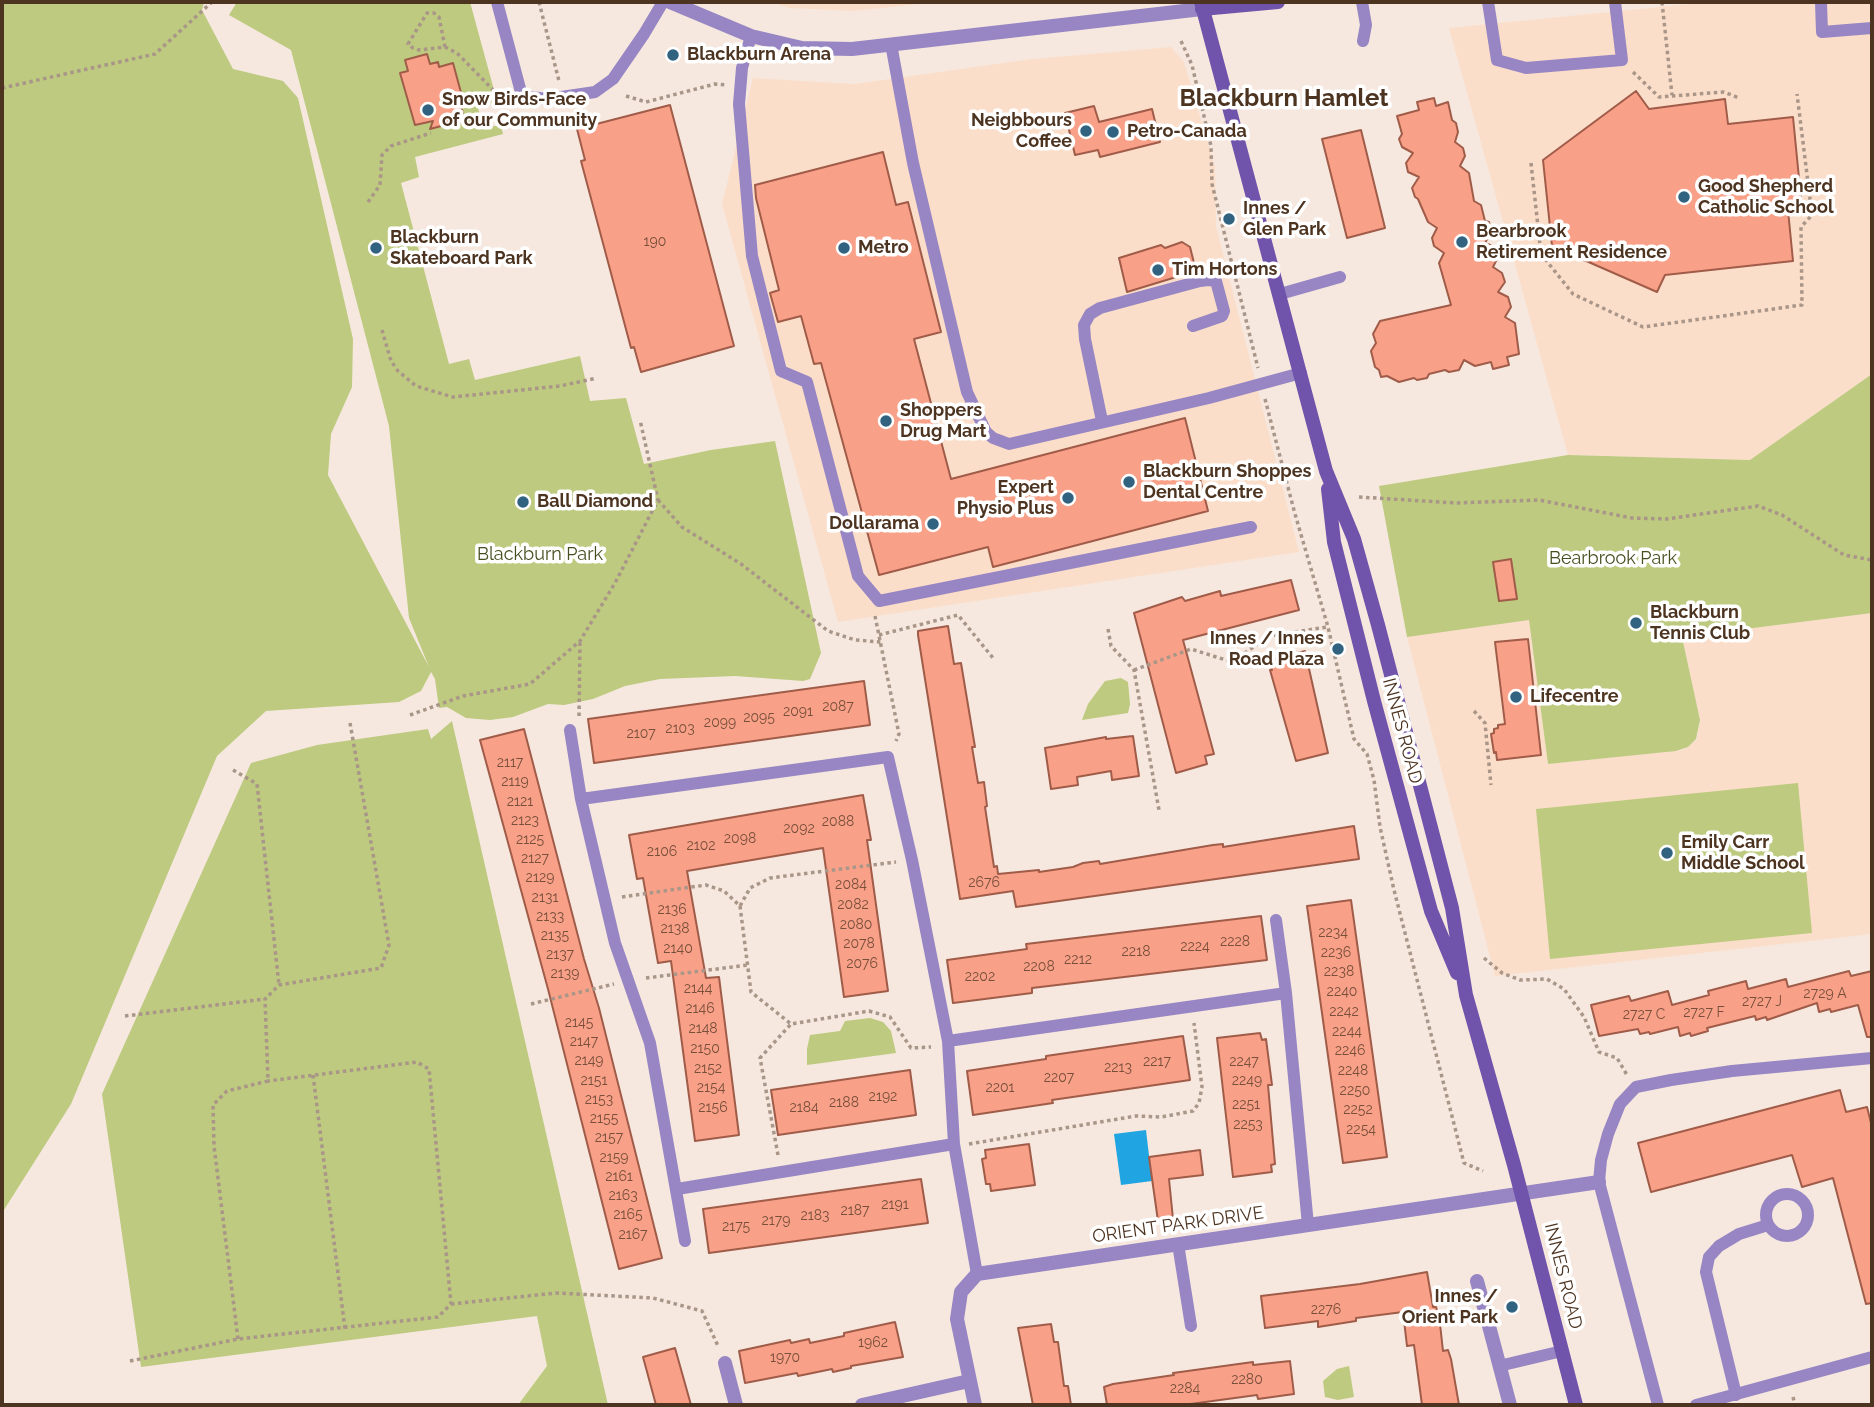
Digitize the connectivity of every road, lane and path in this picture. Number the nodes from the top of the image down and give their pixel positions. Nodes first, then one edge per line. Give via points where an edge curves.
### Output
1 (212, 2) edge
2 (497, 2) edge
3 (539, 2) edge
4 (663, 2) edge
5 (670, 2) edge
6 (1278, 2) edge
7 (1362, 2) edge
8 (1488, 2) edge
9 (1615, 2) edge
10 (1662, 2) edge
11 (1821, 2) edge
12 (1201, 6) edge
13 (1872, 28) edge
14 (751, 36) junction
15 (1181, 41) dead end
16 (1363, 41) dead end
17 (891, 44) junction
18 (445, 47) junction
19 (1622, 60) junction
20 (559, 81) dead end
21 (740, 85) junction
22 (2, 88) edge
23 (497, 93) dead end
24 (1797, 94) dead end
25 (1672, 95) junction
26 (626, 96) dead end
27 (1740, 98) dead end
28 (431, 133) dead end
29 (1531, 163) dead end
30 (368, 202) dead end
31 (1340, 277) dead end
32 (1280, 294) junction
33 (1193, 326) dead end
34 (382, 330) dead end
35 (1301, 373) junction
36 (597, 378) dead end
37 (1262, 384) junction
38 (640, 421) dead end
39 (1102, 421) junction
40 (1326, 471) junction
41 (1359, 497) dead end
42 (658, 499) junction
43 (1251, 527) dead end
44 (1872, 560) edge
45 (880, 601) junction
46 (1328, 627) junction
47 (1108, 629) dead end
48 (879, 635) junction
49 (580, 641) junction
50 (881, 642) junction
51 (993, 658) dead end
52 (1134, 670) junction
53 (1474, 711) dead end
54 (411, 715) dead end
55 (350, 723) dead end
56 (570, 730) joint
57 (888, 757) junction
58 (233, 770) dead end
59 (1491, 785) dead end
60 (581, 799) junction
61 (1159, 810) dead end
62 (912, 860) junction
63 (605, 900) junction
64 (740, 906) junction
65 (1276, 920) dead end
66 (1484, 958) dead end
67 (279, 985) junction
68 (1286, 993) junction
69 (1466, 995) junction
70 (265, 999) junction
71 (1192, 1007) junction
72 (125, 1016) dead end
73 (791, 1024) junction
74 (948, 1041) junction
75 (1872, 1058) edge
76 (313, 1075) junction
77 (268, 1081) junction
78 (1636, 1087) junction
79 (954, 1144) junction
80 (1483, 1171) dead end
81 (781, 1172) junction
82 (1599, 1182) junction
83 (677, 1189) junction
84 (1522, 1194) junction
85 (1308, 1225) junction
86 (1768, 1225) dead end
87 (685, 1241) dead end
88 (1178, 1244) junction
89 (977, 1274) junction
90 (1477, 1281) dead end
91 (451, 1304) junction
92 (1191, 1326) dead end
93 (345, 1329) junction
94 (238, 1339) junction
95 (1562, 1351) junction
96 (1872, 1357) edge
97 (130, 1361) dead end
98 (725, 1363) joint
99 (1499, 1366) junction
100 (969, 1381) junction
101 (1736, 1395) junction
102 (736, 1405) edge
103 (862, 1405) edge
104 (975, 1405) edge
105 (1510, 1405) edge
106 (1576, 1405) edge
107 (1658, 1405) edge
108 (1696, 1405) edge

1 - 22 path via 155,54
2 - 4 lane via 522,96 548,99 595,92 612,79
3 - 20 path
5 - 14 street
6 - 12 street
7 - 16 lane
8 - 19 lane via 1497,60 1526,68
9 - 19 lane
10 - 25 path
11 - 13 lane via 1822,32
12 - 17 street
12 - 32 street, INNES ROAD
14 - 17 street via 802,48
14 - 21 lane
15 - 37 path via 1192,65 1211,146 1212,184
17 - 39 lane via 913,163 964,380 986,432 1009,444
18 - 18 path via 419,50 408,44 428,13 439,17
18 - 23 path
19 - 25 path via 1659,97
21 - 26 path via 715,85 646,102
21 - 45 lane via 752,256 781,371 807,382 858,576
24 - 29 path via 1812,215 1801,227 1802,305 1643,327 1573,294 1541,254
25 - 27 path via 1724,92
28 - 30 path via 391,146 382,156 380,186
31 - 32 lane
32 - 35 street, INNES ROAD
33 - 39 lane via 1219,318 1224,311 1216,282 1200,281 1090,314 1084,325 1085,338
34 - 36 path via 391,361 405,378 428,391 453,397
35 - 37 lane
35 - 40 street, INNES ROAD
37 - 39 lane
37 - 46 path
38 - 42 path
40 - 69 street, INNES ROAD via 1354,538 1378,625 1452,908
40 - 69 street, INNES ROAD via 1334,542 1374,701 1431,912
41 - 44 path via 1455,503 1539,500 1632,518 1666,519 1758,506 1782,515 1844,555
42 - 49 path
42 - 50 path via 682,527 828,631
43 - 45 lane
45 - 48 path via 874,618
46 - 52 path via 1269,636 1232,662 1191,649
46 - 80 path via 1354,739 1367,754 1374,780 1394,890 1464,1163
47 - 52 path via 1111,646
48 - 50 path
48 - 51 path via 958,615
49 - 54 path via 530,684 463,696
49 - 56 path via 579,717
50 - 57 path via 899,734
52 - 61 path
53 - 59 path via 1485,723
55 - 67 path via 389,945 381,968
56 - 60 lane
57 - 60 lane
57 - 62 lane
58 - 67 path via 257,784
60 - 63 lane
62 - 64 path via 769,878 750,888
62 - 74 lane
63 - 64 path via 706,885 724,891
63 - 83 lane via 650,1043
64 - 73 path via 751,992
65 - 68 lane
66 - 78 path via 1520,980 1547,979 1564,989 1584,1017 1599,1052 1616,1058
67 - 70 path
68 - 71 lane
68 - 85 lane
69 - 84 street, INNES ROAD
70 - 72 path
70 - 77 path
71 - 74 lane
71 - 79 path via 1202,1087 1193,1111
73 - 74 path via 869,1011 890,1017 911,1048
73 - 81 path via 760,1058
74 - 79 lane
75 - 78 lane via 1732,1071
76 - 77 path
76 - 91 path via 417,1062 429,1069
76 - 93 path
77 - 94 path via 227,1091 213,1105
78 - 82 lane via 1620,1104 1608,1134
79 - 81 lane
79 - 89 lane
81 - 83 lane
82 - 84 street, ORIENT PARK DRIVE
82 - 107 lane
83 - 87 lane
84 - 85 street, ORIENT PARK DRIVE
84 - 95 street, INNES ROAD
85 - 88 street, ORIENT PARK DRIVE
86 - 101 lane via 1719,1246 1709,1257 1706,1272
88 - 89 street, ORIENT PARK DRIVE
88 - 92 lane
89 - 100 street via 961,1292 957,1319
90 - 99 street
91 - 93 path via 438,1317
91 - 98 path via 556,1293 653,1298 702,1311
93 - 94 path
94 - 97 path
95 - 99 lane
95 - 106 street, INNES ROAD
96 - 101 lane
98 - 102 street
99 - 105 street
100 - 103 street
100 - 104 street
101 - 108 lane

